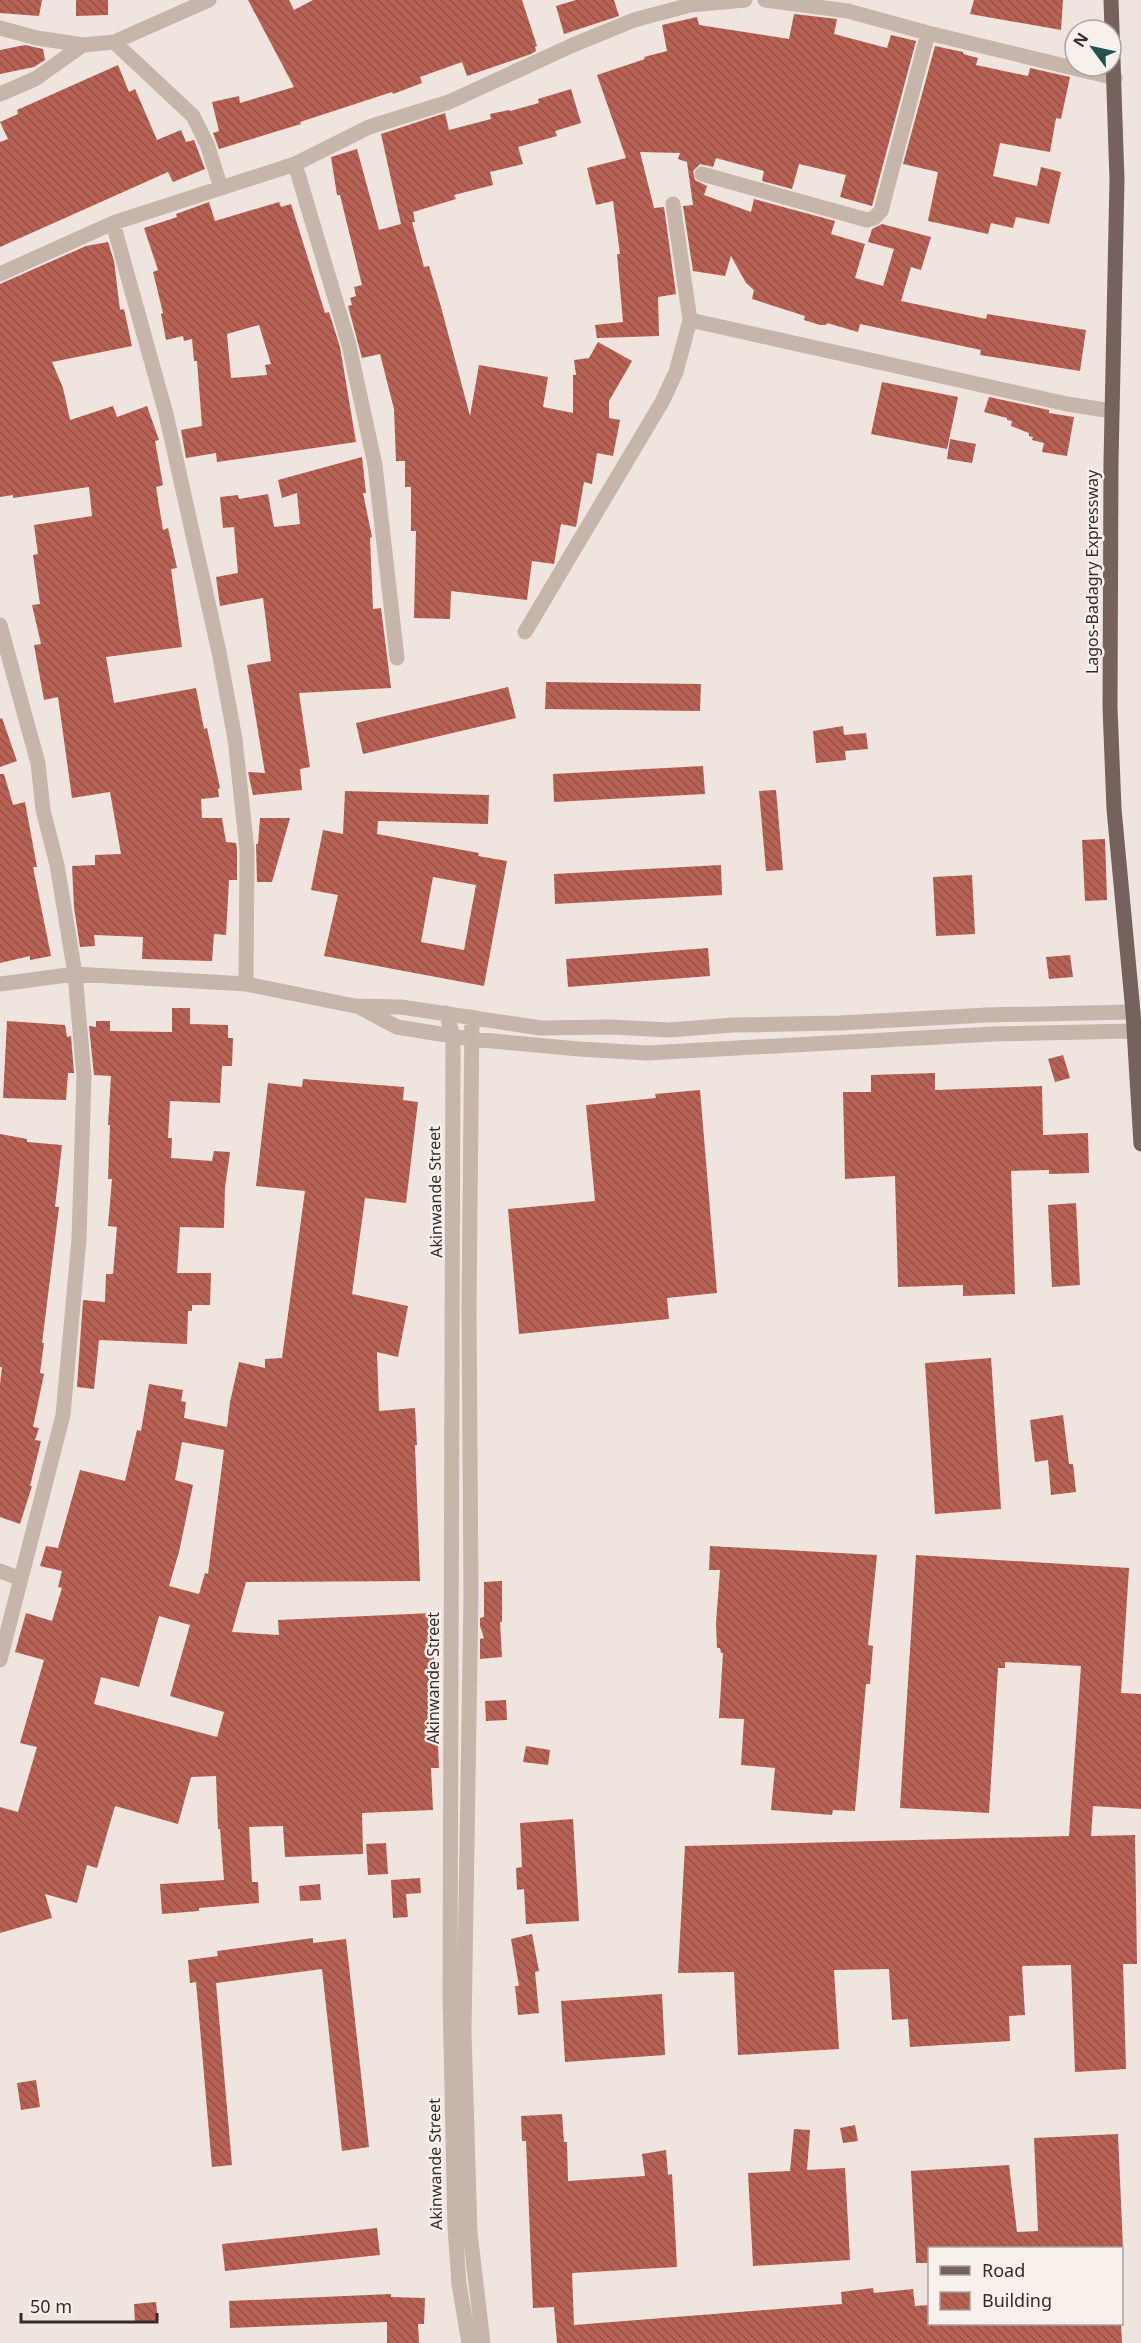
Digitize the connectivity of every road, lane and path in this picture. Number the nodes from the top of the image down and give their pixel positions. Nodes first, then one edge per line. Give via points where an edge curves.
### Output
1 (209, 0) edge
2 (746, 0) edge
3 (765, 0) edge
4 (1111, 0) edge
5 (850, 5) edge
6 (1112, 18) edge
7 (0, 28) edge
8 (928, 33) junction
9 (114, 42) junction
10 (83, 45) junction
11 (1063, 65) edge
12 (1115, 78) edge
13 (0, 94) edge
14 (295, 164) junction
15 (702, 174) dead end
16 (221, 188) junction
17 (673, 204) dead end
18 (113, 223) junction
19 (0, 274) edge
20 (690, 320) junction
21 (1112, 411) junction
22 (0, 626) edge
23 (525, 632) dead end
24 (397, 658) dead end
25 (75, 974) junction
26 (0, 984) edge
27 (246, 984) junction
28 (355, 1006) junction
29 (1133, 1012) junction
30 (446, 1013) junction
31 (472, 1017) junction
32 (1134, 1031) junction
33 (453, 1036) junction
34 (471, 1039) junction
35 (1141, 1144) edge
36 (0, 1571) edge
37 (21, 1579) junction
38 (0, 1660) edge
39 (469, 2343) edge
40 (483, 2343) edge

1 - 9 street
2 - 14 street via 690,5 633,20 448,102 369,127
3 - 5 street
4 - 6 main road, Lagos-Badagry Expressway
5 - 8 street
7 - 10 street
8 - 11 street
8 - 15 street via 880,211 874,218 867,220
9 - 10 street
9 - 16 street via 193,116
10 - 13 street via 35,79
12 - 21 main road, Lagos-Badagry Expressway via 1117,241
14 - 16 street
14 - 24 street via 349,345 373,454
16 - 18 street
17 - 20 street
18 - 19 street
18 - 27 street via 166,414 235,739 247,850
20 - 21 street
20 - 23 street via 676,372 662,402
21 - 29 main road, Lagos-Badagry Expressway via 1110,707 1114,809
22 - 25 street via 38,763
25 - 26 street
25 - 27 street
25 - 37 street via 84,1076 78,1251 63,1415
27 - 28 street
28 - 30 street
28 - 33 street via 398,1027
29 - 31 street via 669,1030 541,1028
29 - 32 main road, Lagos-Badagry Expressway
30 - 31 street
30 - 33 street, Akinwande Street
31 - 34 street, Akinwande Street
32 - 34 street via 993,1034 647,1053
32 - 35 main road, Lagos-Badagry Expressway
33 - 34 street
33 - 39 street, Akinwande Street via 450,1997 454,2228
34 - 40 street, Akinwande Street via 471,1594 464,2031 471,2233
36 - 37 street
37 - 38 street

